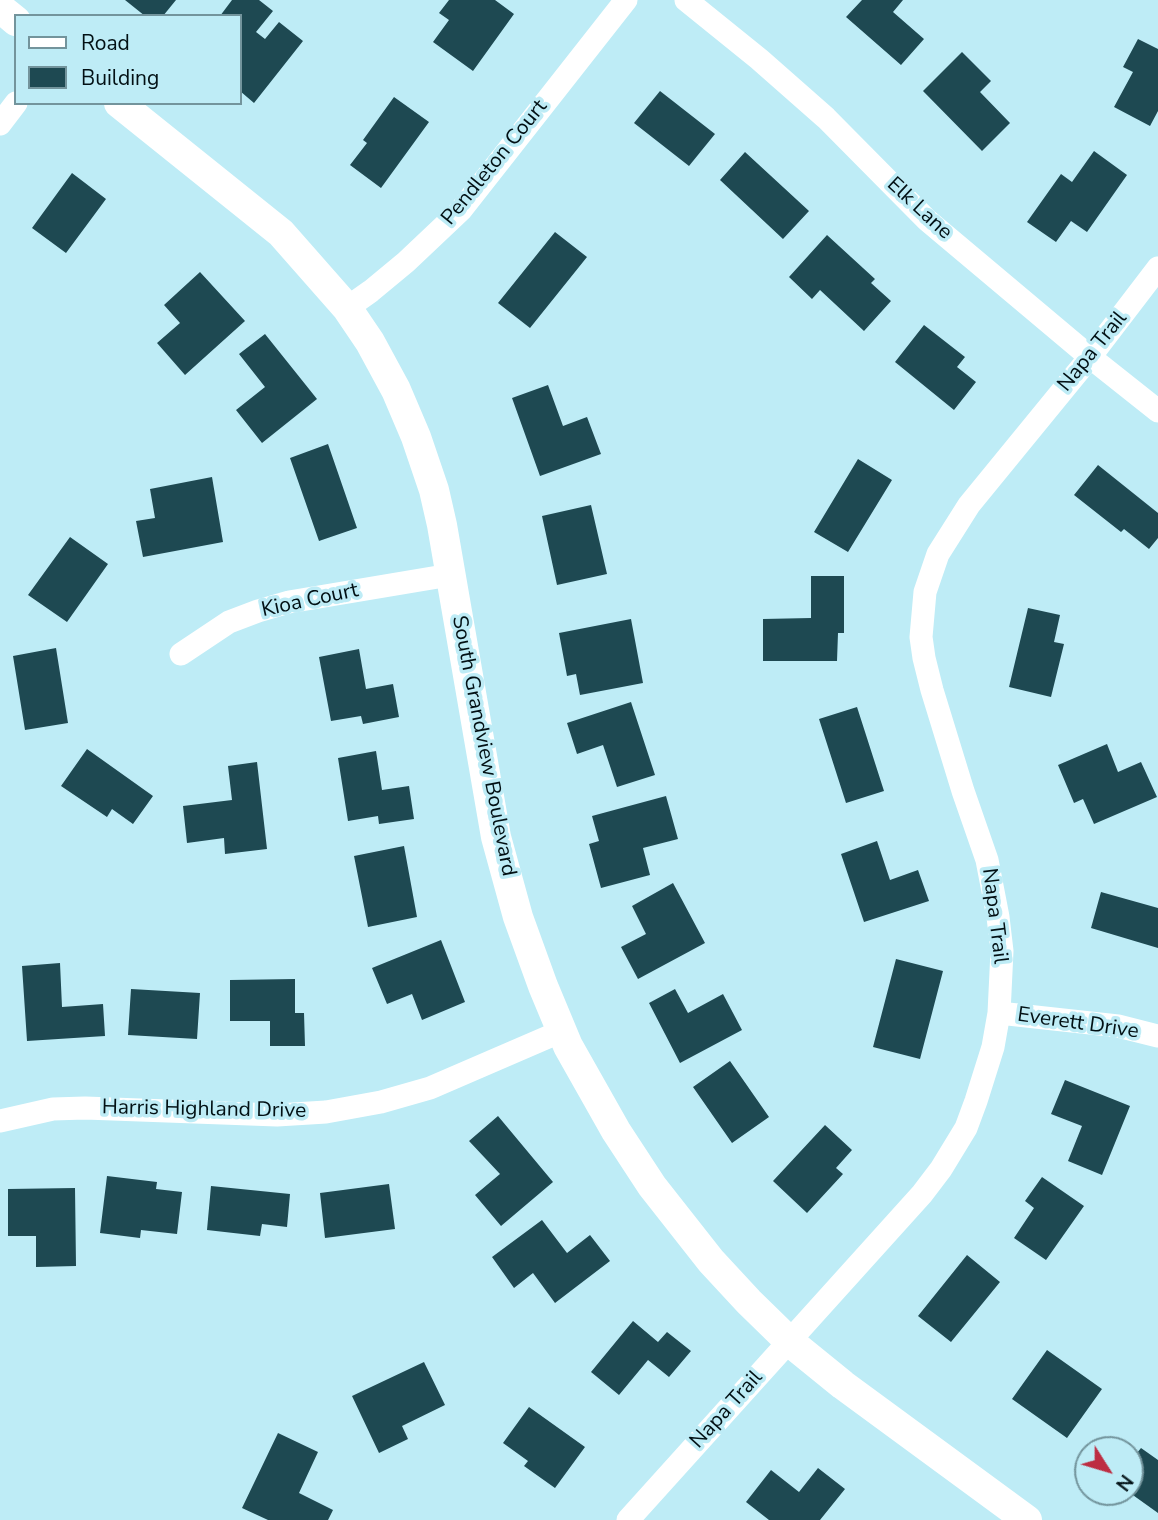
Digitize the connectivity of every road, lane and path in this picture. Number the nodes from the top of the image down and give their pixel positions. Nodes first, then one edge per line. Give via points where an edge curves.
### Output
1 (626, 0) edge
2 (686, 0) edge
3 (0, 8) edge
4 (14, 19) edge
5 (14, 105) edge
6 (121, 105) edge
7 (0, 124) edge
8 (1158, 268) edge
9 (347, 308) junction
10 (1090, 357) junction
11 (1158, 411) edge
12 (450, 575) junction
13 (181, 654) dead end
14 (999, 1013) junction
15 (562, 1031) junction
16 (1158, 1036) edge
17 (0, 1121) edge
18 (790, 1342) junction
19 (628, 1520) edge
20 (1027, 1520) edge

1 - 9 street, Pendleton Court via 461,209 406,262
2 - 10 street, Elk Lane via 826,118 927,220
3 - 4 street
5 - 7 street
6 - 9 street, South Grandview Boulevard via 281,233
8 - 10 street, Napa Trail
9 - 12 street, South Grandview Boulevard via 396,390 416,437 434,491
10 - 11 street, Elk Lane
10 - 14 street, Napa Trail via 969,505 938,554 925,592 920,637 924,658 987,860 998,917 1002,951
12 - 13 street, Kioa Court via 258,611 229,622
12 - 15 street, South Grandview Boulevard via 496,837 518,917
14 - 16 street, Everett Drive via 1118,1026
14 - 18 street, Napa Trail via 993,1048 966,1128 941,1169
15 - 17 street, Harris Highland Drive via 430,1088 326,1112 277,1115 85,1108 53,1109
15 - 18 street, South Grandview Boulevard via 616,1131 652,1186 711,1261
18 - 19 street, Napa Trail
18 - 20 street, South Grandview Boulevard

